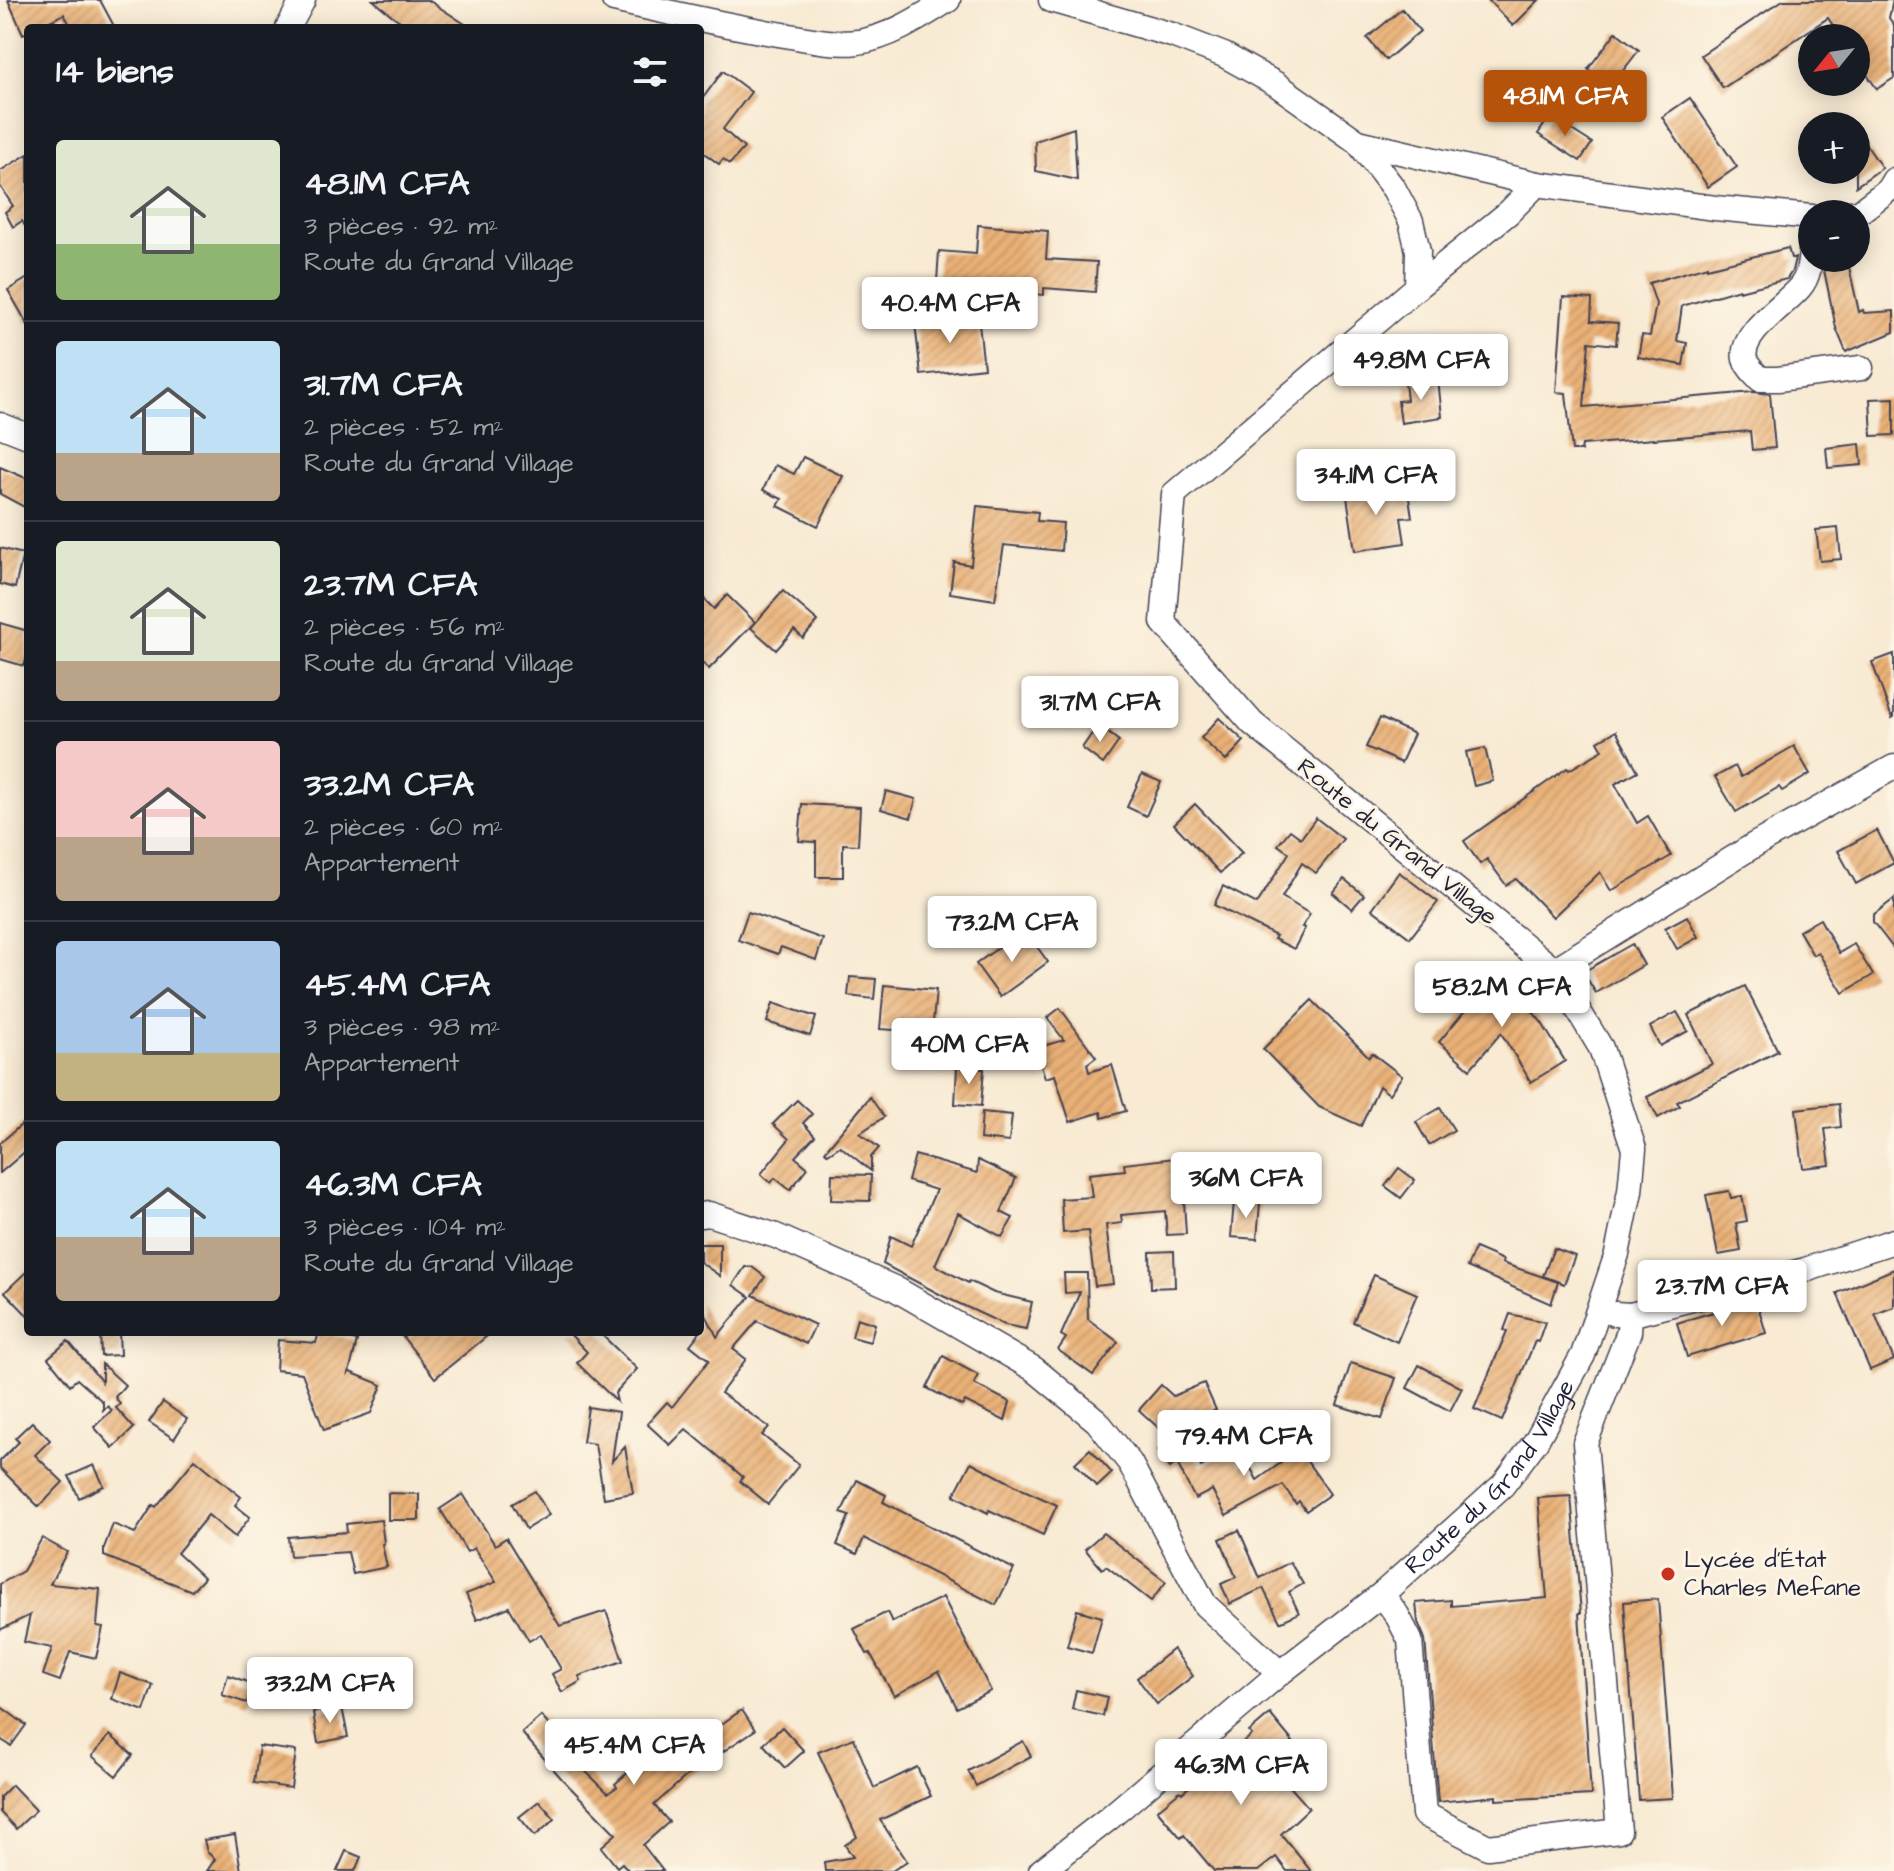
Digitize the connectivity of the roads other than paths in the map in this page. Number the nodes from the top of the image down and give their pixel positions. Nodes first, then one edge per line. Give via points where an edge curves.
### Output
1 (303, 0) edge
2 (614, 0) edge
3 (948, 0) edge
4 (1051, 0) edge
5 (290, 24) edge
6 (1358, 142) junction
7 (1894, 180) edge
8 (1537, 184) junction
9 (1870, 204) edge
10 (1798, 216) edge
11 (1807, 272) edge
12 (1417, 287) junction
13 (1861, 368) dead end
14 (0, 425) edge
15 (24, 434) edge
16 (1894, 767) edge
17 (1554, 970) junction
18 (704, 1215) edge
19 (1894, 1241) edge
20 (1597, 1313) junction
21 (1630, 1315) junction
22 (1382, 1594) junction
23 (1280, 1673) junction
24 (1041, 1871) edge

1 - 5 street
2 - 3 street via 740,28 858,42 883,36
4 - 6 street via 1224,55
6 - 8 street
6 - 12 street via 1411,221 1418,251
7 - 9 street
8 - 10 street
8 - 12 street, Route du Grand Village
11 - 13 street via 1799,289 1751,337 1746,363 1760,379
12 - 17 street, Route du Grand Village via 1174,494 1163,622 1252,723
14 - 15 street
16 - 17 street via 1756,844
17 - 20 street, Route du Grand Village via 1601,1048 1634,1149 1617,1254
18 - 23 street via 776,1236 894,1288 1034,1369 1097,1421 1130,1463 1205,1605
19 - 21 street
20 - 21 street
20 - 22 street, Route du Grand Village via 1575,1372 1536,1441 1503,1485
21 - 22 street via 1629,1332 1585,1443 1619,1831 1488,1847 1424,1814 1410,1640
22 - 23 street, Route du Grand Village
23 - 24 street, Route du Grand Village

